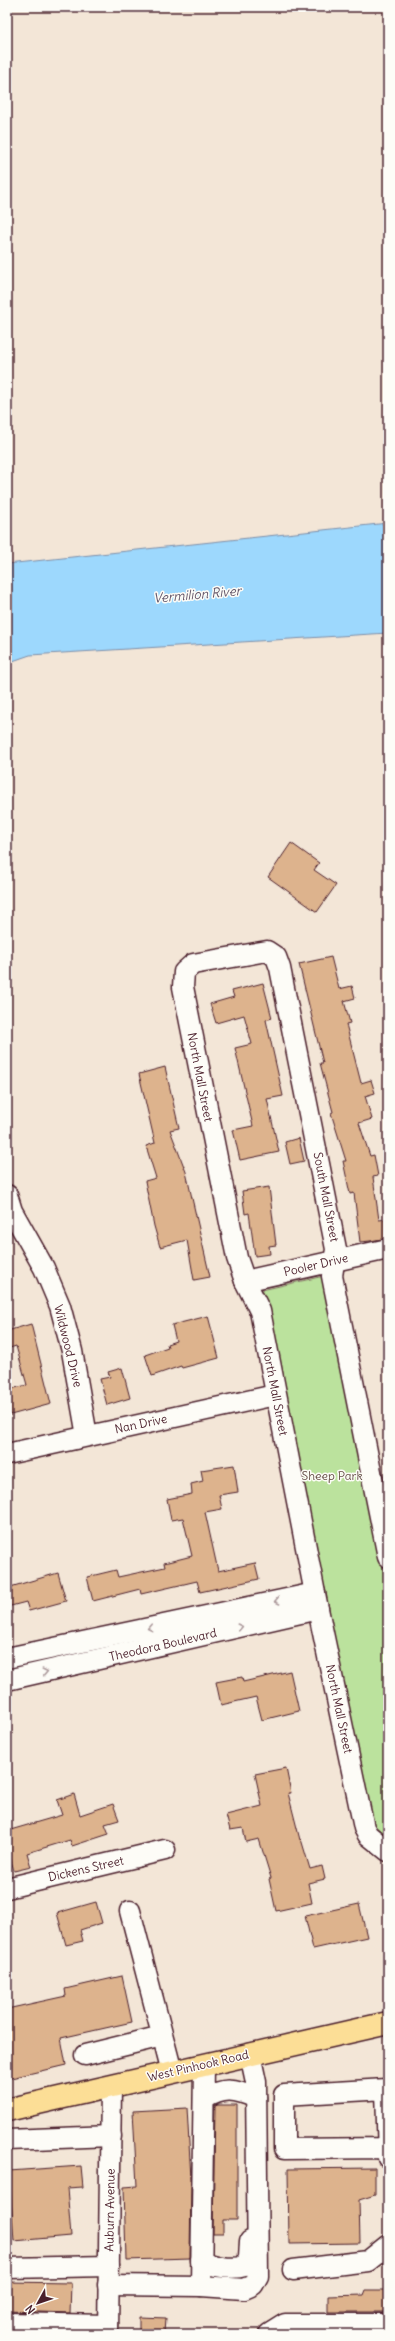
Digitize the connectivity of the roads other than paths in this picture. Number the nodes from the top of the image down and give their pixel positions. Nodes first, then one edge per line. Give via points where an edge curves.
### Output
1 (228, 957) joint
2 (7, 1195) edge
3 (388, 1249) edge
4 (336, 1260) junction
5 (245, 1281) junction
6 (275, 1395) junction
7 (87, 1436) junction
8 (7, 1454) edge
9 (388, 1557) edge
10 (317, 1601) junction
11 (7, 1658) edge
12 (7, 1680) edge
13 (165, 1850) dead end
14 (388, 1851) edge
15 (7, 1888) edge
16 (130, 1911) dead end
17 (388, 2023) edge
18 (162, 2036) junction
19 (250, 2054) junction
20 (85, 2055) dead end
21 (204, 2065) junction
22 (172, 2072) junction
23 (111, 2086) junction
24 (256, 2098) junction
25 (204, 2099) junction
26 (7, 2110) edge
27 (111, 2136) junction
28 (7, 2140) edge
29 (257, 2147) junction
30 (388, 2148) edge
31 (388, 2158) edge
32 (388, 2245) edge
33 (204, 2262) junction
34 (7, 2268) edge
35 (293, 2270) dead end
36 (108, 2276) junction
37 (201, 2286) junction
38 (7, 2323) edge
39 (388, 2324) edge
40 (108, 2329) edge
41 (269, 2334) edge

1 - 4 street, South Mall Street via 267,951 278,961 336,1249
1 - 5 street, North Mall Street via 188,967 184,972 183,987 237,1258
2 - 7 street, Wildwood Drive via 12,1211 44,1268 60,1306 72,1351
3 - 4 street, Pooler Drive
4 - 5 street, Pooler Drive
4 - 9 street, South Mall Street via 332,1276
5 - 6 street, North Mall Street via 260,1311
6 - 7 street, Nan Drive
6 - 10 street, North Mall Street
7 - 8 street, Nan Drive
10 -> 11 street, Theodora Boulevard
12 -> 10 street, Theodora Boulevard
10 - 14 street, North Mall Street via 364,1828 371,1838
13 - 15 street, Dickens Street
16 - 18 street
17 - 19 main road, West Pinhook Road
18 - 20 street
18 - 22 street
19 - 21 main road, West Pinhook Road
19 - 24 street via 256,2082
21 - 22 main road, West Pinhook Road
21 - 25 street
22 - 23 main road, West Pinhook Road
23 - 26 main road, West Pinhook Road
23 - 27 street, Auburn Avenue
24 - 25 street via 230,2090 216,2092
24 - 29 street
25 - 33 street
27 - 28 street
27 - 36 street, Auburn Avenue
29 - 33 street via 253,2164 249,2258 245,2266 238,2268
29 - 37 street via 258,2276 253,2285 244,2289
30 - 30 street via 386,2089 284,2095 284,2149
30 - 31 street
32 - 35 street via 368,2261
33 - 37 street
34 - 36 street
36 - 37 street
36 - 40 street, Auburn Avenue
38 - 40 street
39 - 41 street via 285,2324

